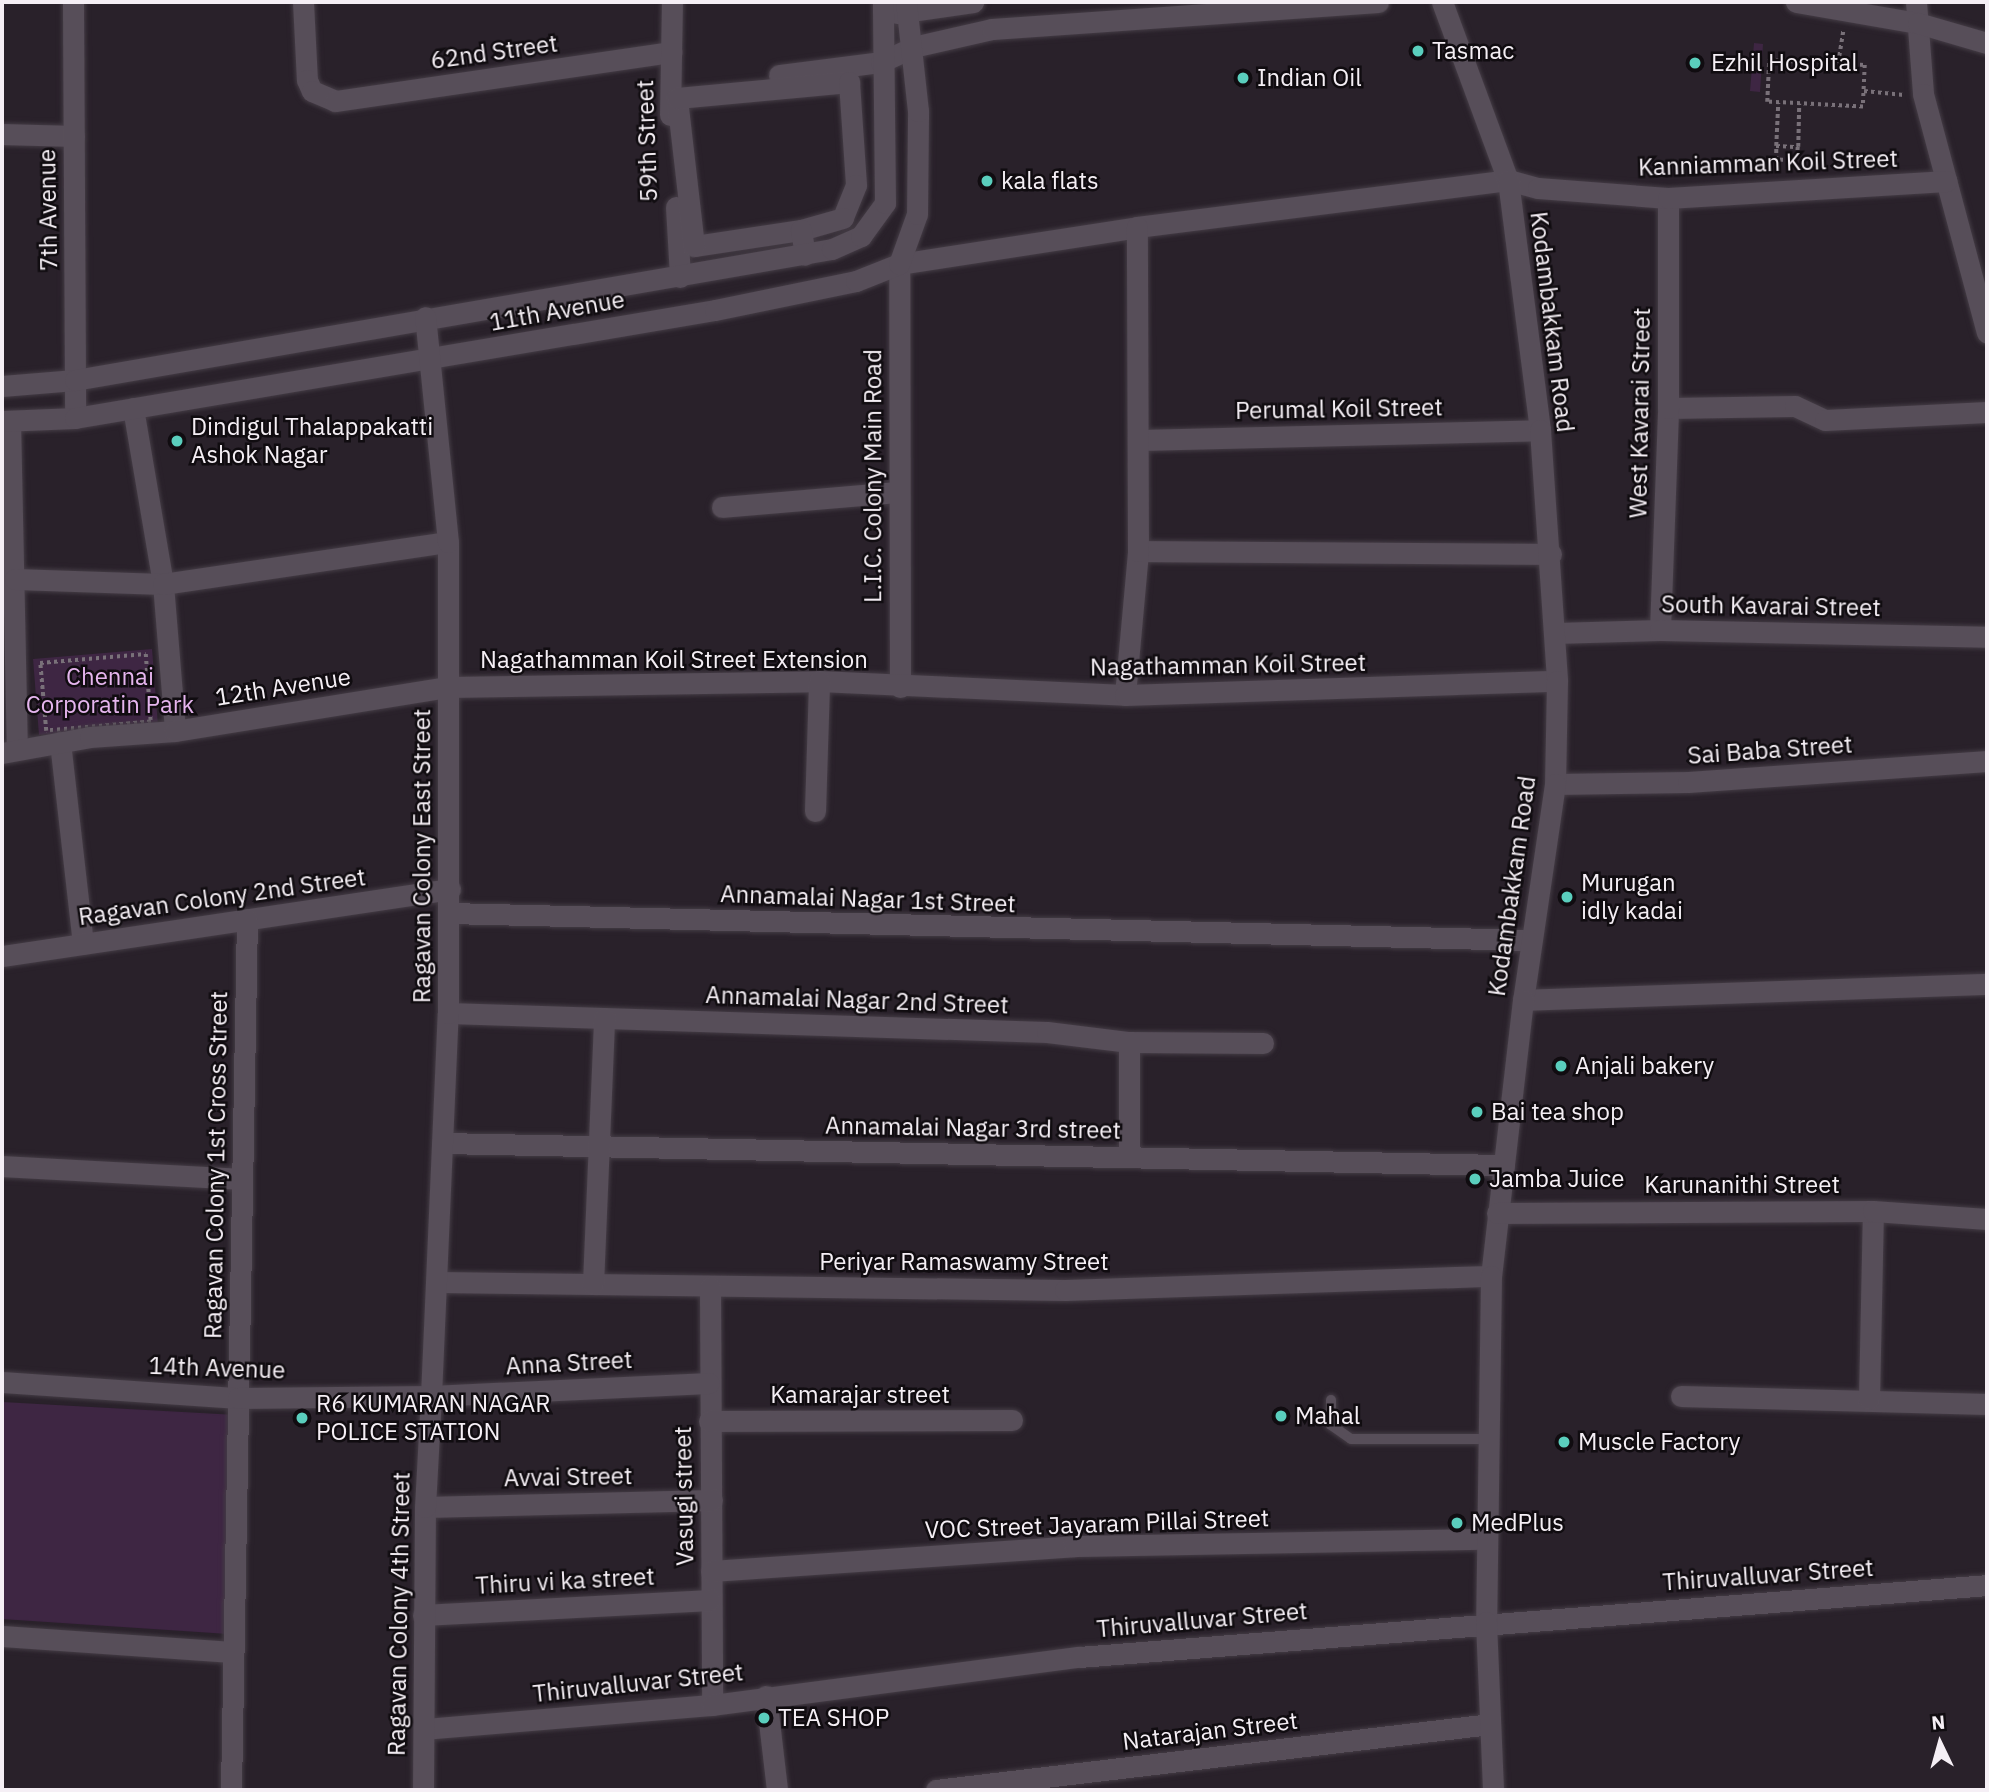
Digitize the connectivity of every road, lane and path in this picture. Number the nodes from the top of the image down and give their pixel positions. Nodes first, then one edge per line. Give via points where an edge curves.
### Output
1 (72, 2) edge
2 (303, 2) edge
3 (672, 2) edge
4 (973, 2) edge
5 (1378, 2) edge
6 (1442, 2) edge
7 (1796, 2) edge
8 (908, 6) edge
9 (882, 9) edge
10 (1848, 10) junction
11 (1917, 12) edge
12 (1987, 43) edge
13 (913, 47) junction
14 (671, 52) junction
15 (881, 62) junction
16 (1838, 63) junction
17 (668, 88) junction
18 (1864, 91) junction
19 (1923, 94) junction
20 (1778, 103) junction
21 (1799, 104) junction
22 (2, 134) edge
23 (74, 136) junction
24 (1776, 146) junction
25 (1798, 147) junction
26 (1508, 180) junction
27 (1947, 181) junction
28 (1668, 198) junction
29 (1137, 227) junction
30 (801, 230) junction
31 (804, 255) junction
32 (899, 264) junction
33 (680, 277) junction
34 (425, 317) junction
35 (1987, 333) edge
36 (432, 359) junction
37 (75, 380) junction
38 (2, 386) edge
39 (133, 408) junction
40 (1668, 408) junction
41 (1987, 412) edge
42 (75, 418) junction
43 (6, 421) edge
44 (1540, 430) junction
45 (1140, 440) junction
46 (898, 492) junction
47 (722, 508) dead end
48 (448, 542) junction
49 (1138, 551) junction
50 (1551, 554) junction
51 (15, 579) junction
52 (163, 584) junction
53 (1660, 630) junction
54 (1555, 633) junction
55 (1987, 637) edge
56 (819, 681) junction
57 (1557, 681) junction
58 (448, 687) junction
59 (900, 687) junction
60 (1125, 695) junction
61 (175, 731) junction
62 (53, 736) junction
63 (10, 751) edge
64 (1987, 761) edge
65 (1555, 784) junction
66 (815, 811) dead end
67 (450, 889) junction
68 (449, 914) junction
69 (247, 919) junction
70 (1531, 940) junction
71 (83, 944) junction
72 (2, 956) edge
73 (1987, 984) edge
74 (1523, 1000) junction
75 (448, 1013) junction
76 (604, 1018) junction
77 (1129, 1042) junction
78 (1263, 1044) dead end
79 (442, 1143) junction
80 (600, 1148) junction
81 (1129, 1157) junction
82 (1504, 1165) junction
83 (2, 1166) edge
84 (242, 1179) junction
85 (1873, 1211) junction
86 (1497, 1213) junction
87 (1987, 1219) edge
88 (1491, 1276) junction
89 (437, 1282) junction
90 (593, 1284) junction
91 (710, 1287) junction
92 (2, 1382) edge
93 (709, 1383) junction
94 (431, 1396) junction
95 (1681, 1396) dead end
96 (239, 1398) junction
97 (1869, 1399) junction
98 (1331, 1400) dead end
99 (1987, 1404) edge
100 (1012, 1420) dead end
101 (709, 1421) junction
102 (1488, 1439) junction
103 (712, 1500) junction
104 (425, 1507) junction
105 (1486, 1539) junction
106 (711, 1571) junction
107 (1987, 1585) edge
108 (710, 1600) junction
109 (423, 1615) junction
110 (1486, 1622) junction
111 (2, 1636) edge
112 (232, 1652) junction
113 (766, 1696) junction
114 (712, 1705) junction
115 (1490, 1724) junction
116 (424, 1729) junction
117 (230, 1790) edge
118 (423, 1790) edge
119 (777, 1790) edge
120 (936, 1790) edge
121 (1493, 1790) edge

1 - 23 street, 7th Avenue
2 - 14 street, 62nd Street via 307,80 312,91 324,99
3 - 14 street, 59th Street
4 - 8 street, 11th Avenue
5 - 13 street via 992,29
6 - 26 street, Kodambakkam Road
7 - 10 street
8 - 9 street, 11th Avenue
8 - 13 street
9 - 15 street, 11th Avenue
10 - 11 street
10 - 16 path
11 - 12 street
11 - 19 street
13 - 15 street
13 - 32 street via 917,214
14 - 17 street, 59th Street
15 - 17 street
15 - 31 street, 11th Avenue via 885,203 860,236
16 - 18 path via 1865,65
16 - 20 path via 1769,60 1766,102
17 - 33 street, 59th Street
18 - 19 path
18 - 21 path via 1863,107
19 - 27 street
20 - 21 path
20 - 24 path
21 - 25 path
22 - 23 street
23 - 37 street, 7th Avenue
24 - 25 path
24 - 25 path via 1776,160 1797,160
26 - 28 street, Kanniamman Koil Street via 1538,188
26 - 29 street, 11th Avenue
26 - 44 street, Kodambakkam Road
27 - 28 street, Kanniamman Koil Street
27 - 35 street
28 - 40 street, West Kavarai Street
29 - 32 street, 11th Avenue
29 - 45 street
30 - 30 street via 843,218 856,185 849,82 677,98 694,246
30 - 31 street
31 - 33 street, 11th Avenue
32 - 36 street, 11th Avenue via 856,281 715,310
32 - 46 street, L.I.C. Colony Main Road
33 - 34 street, 11th Avenue
34 - 36 street, Ragavan Colony East Street
34 - 37 street, 11th Avenue
36 - 39 street, 11th Avenue
36 - 48 street, Ragavan Colony East Street
37 - 38 street, 11th Avenue
37 - 42 street, 7th Avenue
39 - 42 street, 11th Avenue
39 - 52 street
40 - 41 street via 1796,406 1825,420
40 - 53 street, West Kavarai Street
42 - 43 street, 11th Avenue
43 - 51 street
44 - 45 street, Perumal Koil Street
44 - 50 street, Kodambakkam Road
45 - 49 street
46 - 47 street
46 - 59 street, L.I.C. Colony Main Road
48 - 52 street
48 - 58 street, Ragavan Colony East Street
49 - 50 street
49 - 60 street
50 - 54 street, Kodambakkam Road
51 - 52 street
51 - 63 street
52 - 61 street
53 - 54 street, South Kavarai Street
53 - 55 street, South Kavarai Street
54 - 57 street, Kodambakkam Road
56 - 58 street, Nagathamman Koil Street Extension
56 - 59 street, Nagathamman Koil Street Extension
56 - 66 street
57 - 60 street, Nagathamman Koil Street
57 - 65 street, Kodambakkam Road
58 - 61 street, 12th Avenue
58 - 67 street, Ragavan Colony East Street
59 - 60 street, Nagathamman Koil Street
61 - 62 street, 12th Avenue
62 - 62 path via 151,722 146,654 40,663
62 - 63 street, 12th Avenue
62 - 71 street
64 - 65 street, Sai Baba Street via 1688,782
65 - 70 street, Kodambakkam Road
67 - 68 street, Ragavan Colony East Street
67 - 69 street, Ragavan Colony 2nd Street
68 - 70 street, Annamalai Nagar 1st Street
68 - 75 street, Ragavan Colony East Street
69 - 71 street, Ragavan Colony 2nd Street
69 - 84 street, Ragavan Colony 1st Cross Street
70 - 74 street, Kodambakkam Road
71 - 72 street, Ragavan Colony 2nd Street
73 - 74 street
74 - 82 street, Kodambakkam Road
75 - 76 street, Annamalai Nagar 2nd Street
75 - 79 street, Ragavan Colony East Street
76 - 77 street, Annamalai Nagar 2nd Street via 1046,1032
76 - 80 street
77 - 78 street, Annamalai Nagar 2nd Street
77 - 81 street
79 - 80 street, Annamalai Nagar 3rd street
79 - 89 street, Ragavan Colony East Street
80 - 81 street, Annamalai Nagar 3rd street
80 - 90 street
81 - 82 street, Annamalai Nagar 3rd street
82 - 86 street, Kodambakkam Road
83 - 84 street
84 - 96 street, Ragavan Colony 1st Cross Street
85 - 86 street, Karunanithi Street
85 - 87 street, Karunanithi Street
85 - 97 street
86 - 88 street, Kodambakkam Road
88 - 91 street, Periyar Ramaswamy Street via 1065,1290
88 - 102 street, Kodambakkam Road
89 - 90 street, Periyar Ramaswamy Street
89 - 94 street, Ragavan Colony East Street
90 - 91 street, Periyar Ramaswamy Street
91 - 93 street, Vasugi street
92 - 96 street, 14th Avenue
93 - 94 street, Anna Street
93 - 101 street, Vasugi street
94 - 96 street, 14th Avenue
94 - 104 street, Ragavan Colony 4th Street
95 - 97 street
96 - 112 street, Ragavan Colony 1st Cross Street
97 - 99 street
98 - 102 lane via 1331,1425 1351,1439
100 - 101 street, Kamarajar street
101 - 103 street, Vasugi street
102 - 105 street, Kodambakkam Road
103 - 104 street, Avvai Street
103 - 106 street, Vasugi street
104 - 109 street, Ragavan Colony 4th Street
105 - 106 street, VOC Street Jayaram Pillai Street via 1074,1546
105 - 110 street, Kodambakkam Road
106 - 108 street, Vasugi street
107 - 110 street, Thiruvalluvar Street
108 - 109 street, Thiru vi ka street
108 - 114 street, Vasugi street
109 - 116 street, Ragavan Colony 4th Street
110 - 113 street, Thiruvalluvar Street via 1079,1657
110 - 115 street, Kodambakkam Road
111 - 112 street
112 - 117 street, Ragavan Colony 1st Cross Street
113 - 114 street, Thiruvalluvar Street
113 - 119 street
114 - 116 street, Thiruvalluvar Street
115 - 120 street, Natarajan Street
115 - 121 street, Kodambakkam Road
116 - 118 street, Ragavan Colony 4th Street

